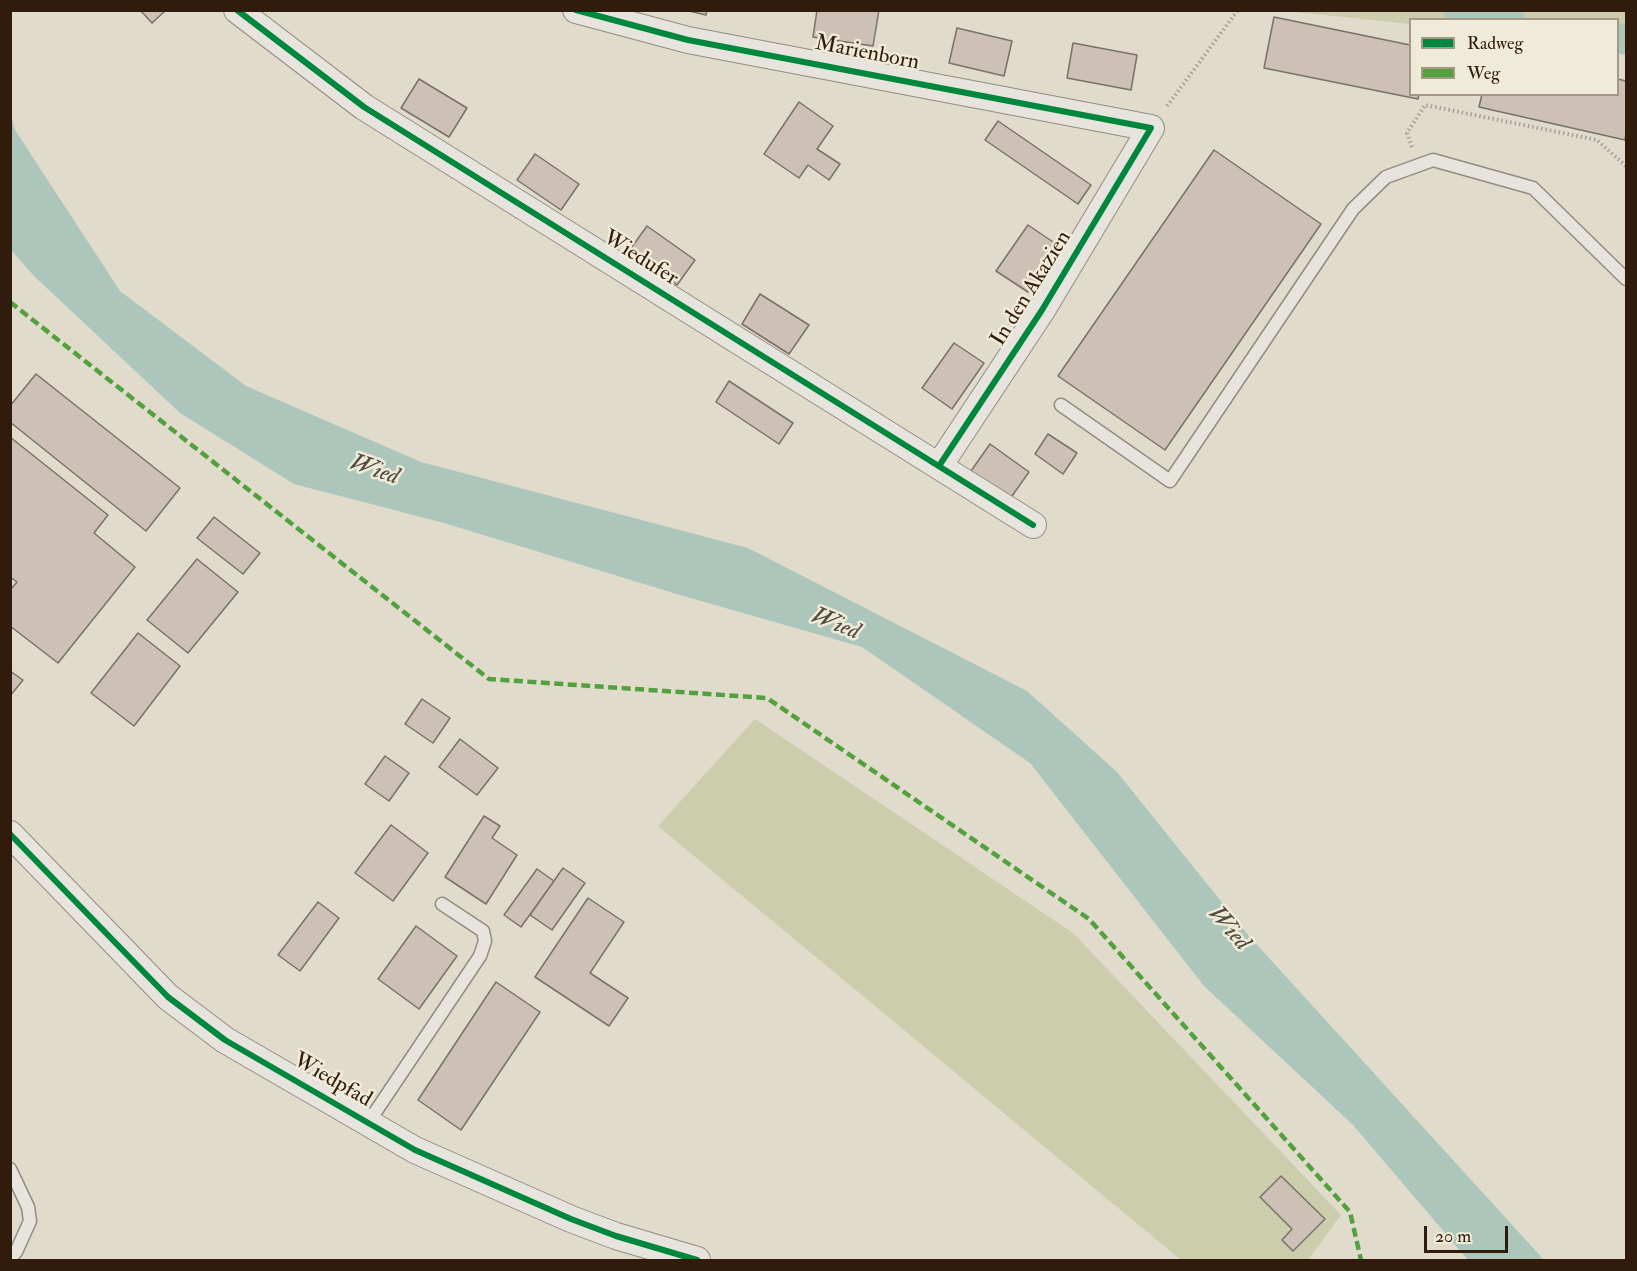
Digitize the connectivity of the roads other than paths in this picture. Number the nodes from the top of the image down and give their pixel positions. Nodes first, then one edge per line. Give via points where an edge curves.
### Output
1 (237, 10) edge
2 (576, 10) edge
3 (1151, 128) joint
4 (1626, 279) edge
5 (1060, 405) dead end
6 (939, 466) junction
7 (1033, 525) dead end
8 (10, 834) edge
9 (442, 904) dead end
10 (368, 1123) junction
11 (10, 1169) edge
12 (10, 1258) edge
13 (697, 1260) edge

1 - 6 street, Wiedufer via 364,107
2 - 3 street, Marienborn via 688,40
3 - 6 street, In den Akazien via 1042,310
4 - 5 lane via 1533,188 1433,160 1386,177 1353,209 1170,481
6 - 7 street, Wiedufer
8 - 10 street, Wiedpfad via 168,997 225,1040
9 - 10 lane via 483,931 485,941 480,956
10 - 13 street, Wiedpfad via 416,1150 571,1219
11 - 12 lane via 28,1207 30,1221

